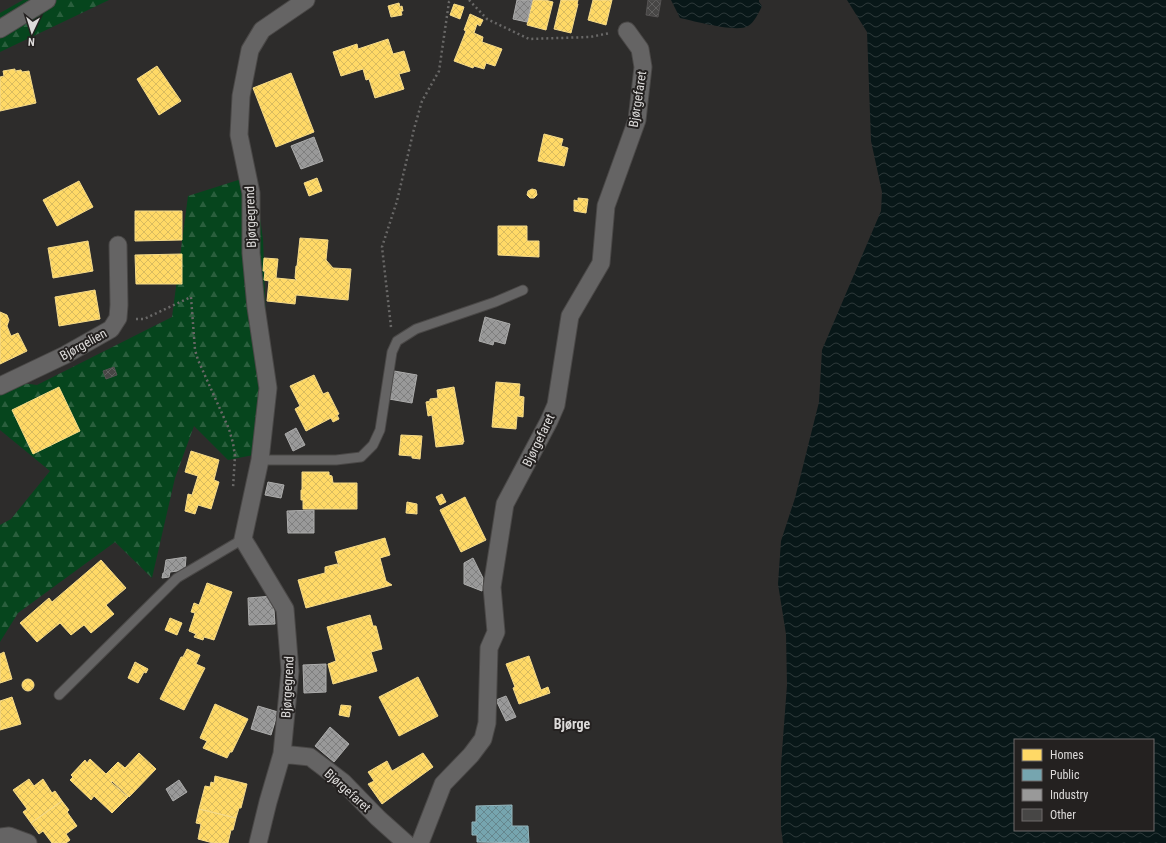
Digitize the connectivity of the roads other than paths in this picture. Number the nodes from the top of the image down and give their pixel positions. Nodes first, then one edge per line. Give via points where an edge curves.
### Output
1 (47, 0) edge
2 (306, 0) edge
3 (0, 29) edge
4 (627, 31) road end
5 (118, 245) dead end
6 (523, 290) dead end
7 (0, 386) edge
8 (260, 460) junction
9 (243, 539) junction
10 (59, 695) dead end
11 (282, 754) junction
12 (0, 837) edge
13 (28, 843) edge
14 (258, 843) edge
15 (406, 843) edge
16 (420, 843) edge

1 - 3 street
2 - 8 street, Bjørgegrend via 262,30 250,50 241,96 239,135 251,193 251,253 268,388
4 - 16 street, Bjørgefaret via 640,49 643,67 637,120 606,206 601,263 570,316 556,405 506,504 492,587 496,632 489,648 487,723 483,739 443,784
5 - 7 street, Bjørgelien via 118,318 111,329 65,355
6 - 8 lane via 416,329 397,341 392,352 380,430 373,446 361,457 336,460
8 - 9 street, Bjørgegrend
9 - 10 lane via 178,578
9 - 11 street, Bjørgegrend via 285,608 290,671
11 - 14 street, Bjørgegrend
11 - 15 street, Bjørgefaret via 310,757 343,782
12 - 13 street via 9,836

